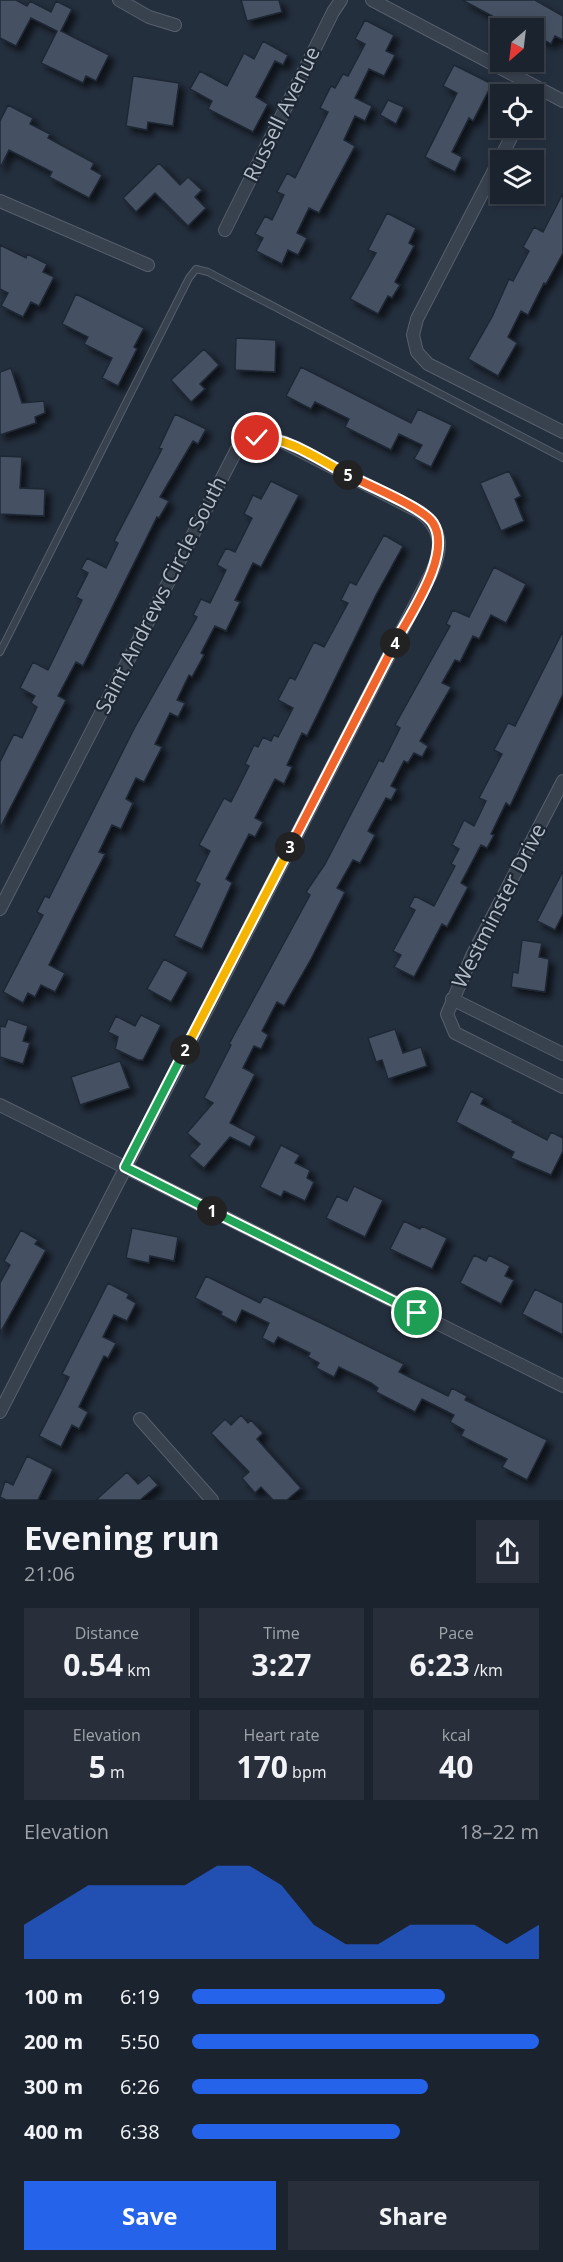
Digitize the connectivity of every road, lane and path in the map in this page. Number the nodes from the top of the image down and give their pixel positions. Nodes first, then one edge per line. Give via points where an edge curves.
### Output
1 (119, 0) edge
2 (341, 0) edge
3 (372, 0) edge
4 (175, 26) dead end
5 (522, 84) edge
6 (544, 94) edge
7 (563, 101) edge
8 (511, 138) edge
9 (0, 201) edge
10 (225, 230) dead end
11 (148, 265) dead end
12 (563, 432) edge
13 (563, 458) edge
14 (0, 652) edge
15 (563, 781) edge
16 (0, 909) edge
17 (452, 999) junction
18 (563, 1054) edge
19 (563, 1087) edge
20 (0, 1105) edge
21 (125, 1167) junction
22 (563, 1386) edge
23 (0, 1412) edge
24 (140, 1419) dead end
25 (212, 1500) edge

1 - 4 street via 148,17
2 - 10 street, Russell Avenue
3 - 5 street
6 - 7 street
8 - 12 street via 425,302 413,335 417,352 428,364
9 - 11 street
13 - 14 lane via 196,269
15 - 17 street, Westminster Drive
16 - 21 street, Saint Andrews Circle South via 237,449 251,439 267,436 433,522 440,539 439,556 432,572
17 - 18 street
17 - 19 street via 447,1014 455,1033
20 - 21 street
21 - 22 street
21 - 23 street
24 - 25 street

